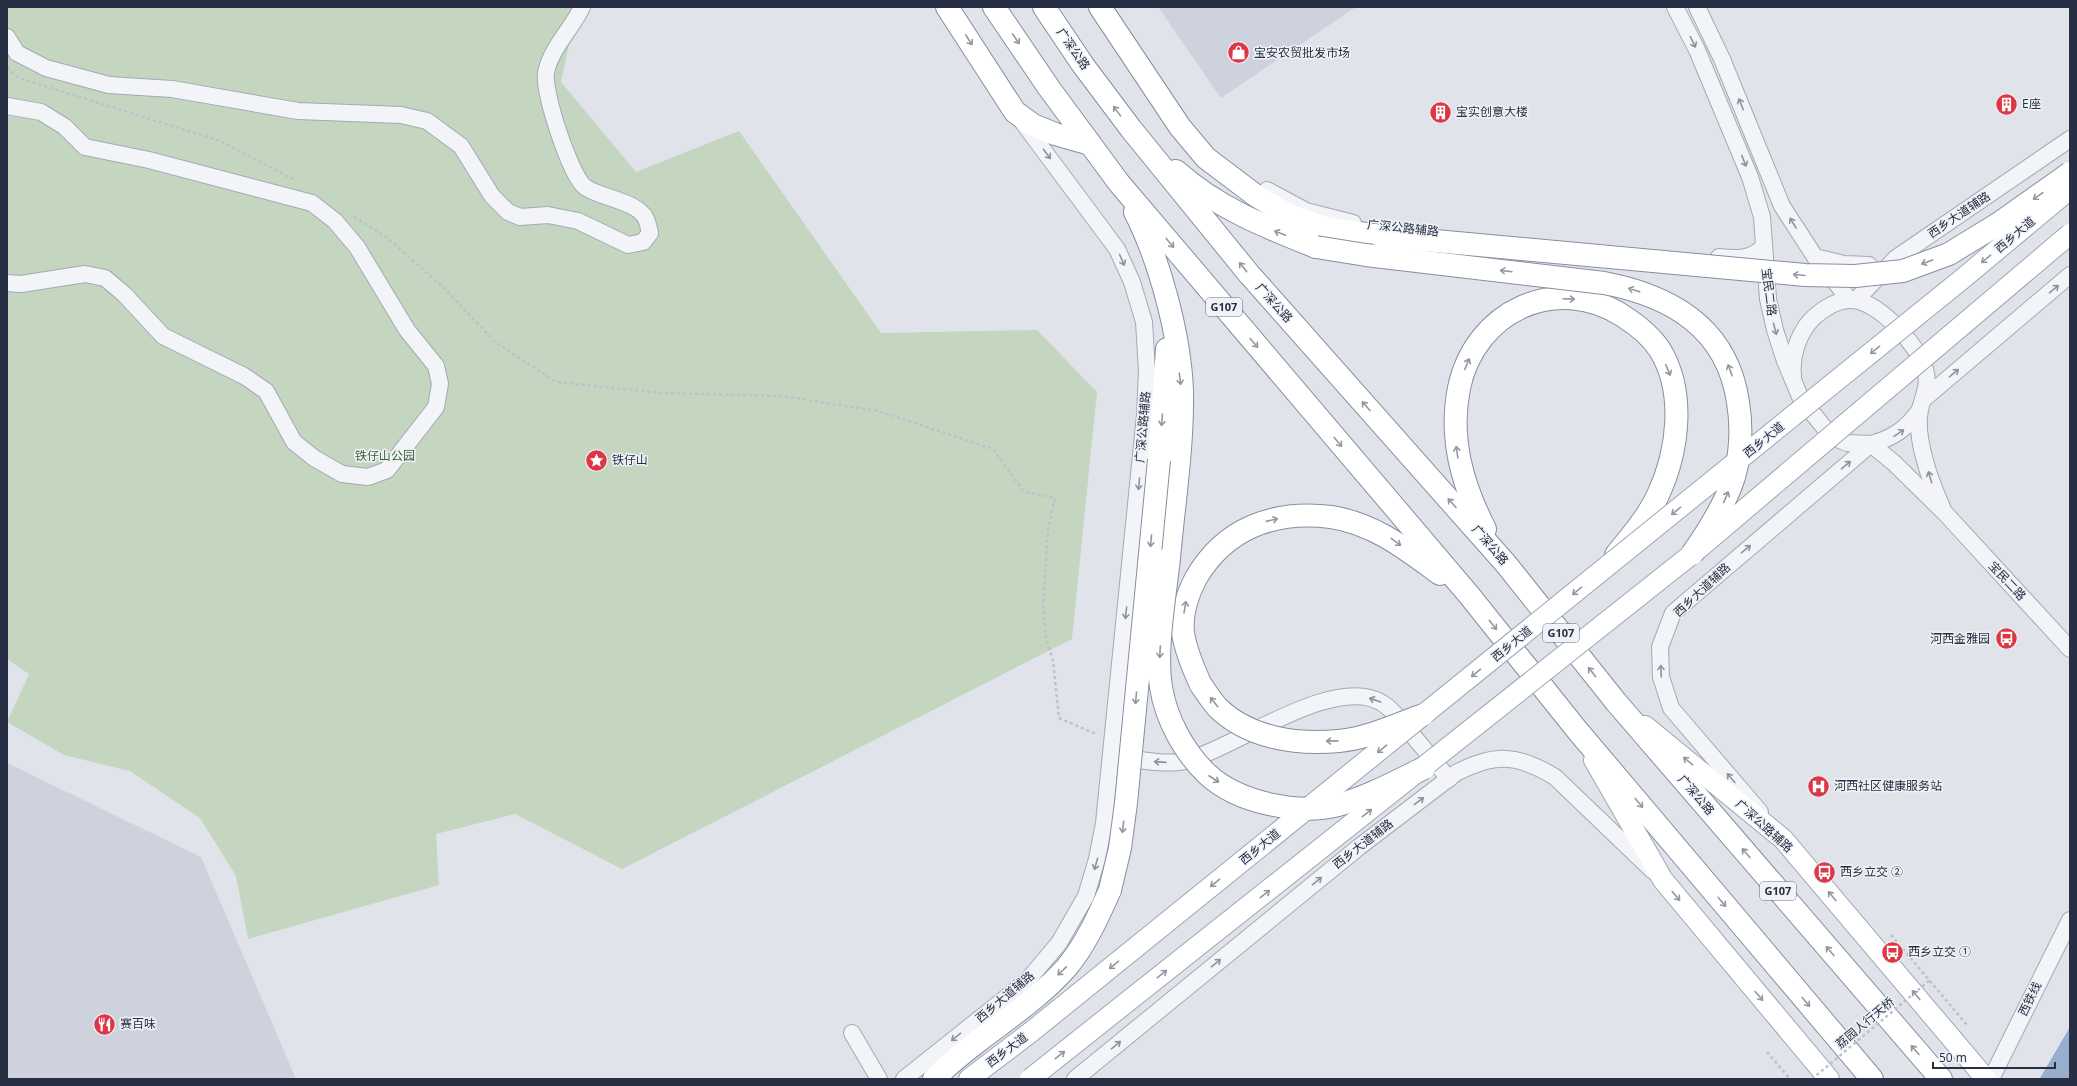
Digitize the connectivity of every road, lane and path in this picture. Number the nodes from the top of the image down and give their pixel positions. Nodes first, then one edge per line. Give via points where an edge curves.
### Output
1 (582, 7) edge
2 (947, 7) edge
3 (994, 7) edge
4 (1044, 7) edge
5 (1100, 7) edge
6 (1675, 7) edge
7 (1697, 7) edge
8 (1115, 29) junction
9 (7, 36) edge
10 (7, 68) edge
11 (7, 106) edge
12 (1015, 112) junction
13 (1131, 129) junction
14 (2070, 139) edge
15 (1090, 144) junction
16 (2070, 173) edge
17 (298, 182) dead end
18 (1119, 183) junction
19 (2070, 189) edge
20 (352, 215) dead end
21 (2070, 234) edge
22 (1764, 245) junction
23 (1816, 257) junction
24 (1896, 258) junction
25 (2070, 275) edge
26 (7, 283) edge
27 (1853, 300) junction
28 (1170, 312) junction
29 (1795, 387) junction
30 (1922, 405) junction
31 (1871, 444) junction
32 (1945, 513) junction
33 (1692, 554) junction
34 (1506, 564) junction
35 (1607, 567) junction
36 (1469, 595) junction
37 (2070, 649) edge
38 (1616, 702) junction
39 (1423, 715) junction
40 (1577, 730) junction
41 (1112, 749) junction
42 (1424, 768) junction
43 (1449, 779) junction
44 (1783, 839) junction
45 (1663, 880) junction
46 (2070, 920) edge
47 (1891, 934) dead end
48 (1930, 980) junction
49 (1967, 1025) dead end
50 (852, 1033) dead end
51 (1767, 1052) dead end
52 (879, 1079) edge
53 (904, 1079) edge
54 (934, 1079) edge
55 (969, 1079) edge
56 (1030, 1079) edge
57 (1075, 1079) edge
58 (1790, 1079) edge
59 (1812, 1079) edge
60 (1829, 1079) edge
61 (1872, 1079) edge
62 (1941, 1079) edge
63 (1986, 1079) edge
64 (1991, 1079) edge

1 - 9 street via 553,55 546,73 547,91 570,164 584,187 633,207 646,217 650,233 643,242 628,245 578,222 548,215 520,217 508,212 492,196 461,146 427,121 401,115 298,111 172,90 109,85 46,68 17,53
2 -> 12 highway
3 -> 15 highway, G107
13 -> 4 highway, 广深公路 / G107
5 - 8 highway
6 -> 22 street, 宝民二路 via 1697,50 1750,177 1762,217
23 -> 7 street, 宝民二路 via 1782,206 1722,59
16 -> 8 highway, bridge via 1998,224 1949,254 1903,271 1855,276 1805,275 1328,229 1288,215 1255,195 1206,158 1180,127
8 - 22 street, 广深公路辅路 via 1207,144 1248,178 1306,211 1377,226 1729,258 1752,256
10 - 17 path via 18,78 220,141
11 - 26 street via 41,112 65,126 85,147 149,160 312,203 334,222 357,248 407,330 436,366 440,384 436,407 386,470 368,477 342,474 314,458 294,442 266,391 244,376 163,336 124,294 105,278 85,274 21,284
12 - 15 highway via 1033,125
12 -> 41 street, 广深公路辅路 via 1117,249 1132,282 1144,322 1147,371 1145,415
33 -> 13 highway, bridge via 1718,513 1734,477 1740,445 1741,418 1736,386 1725,357 1707,332 1686,314 1659,299 1632,289 1604,283 1316,247 1259,225 1223,206 1186,179
34 -> 13 highway, 广深公路 / G107 via 1249,274
14 - 24 street, 西乡大道辅路
15 - 18 highway, G107
18 - 28 highway via 1141,224
18 -> 36 highway, G107
19 -> 35 main road, 西乡大道, bridge
20 - 41 path via 385,236 445,289 495,342 556,382 663,393 790,397 878,411 993,449 1024,492 1055,498 1048,530 1043,605 1046,637 1053,661 1059,718
21 - 33 main road, bridge
22 -> 29 street, 宝民二路 via 1768,299 1774,330
23 - 24 street via 1856,266
23 - 27 street, 宝民二路
24 - 27 street, 西乡大道辅路
30 -> 25 street, 西乡大道辅路
27 - 29 street, 西乡大道辅路 via 1828,307 1809,322 1802,332 1796,345 1794,359
27 - 30 street, 宝民二路 via 1867,304 1880,313 1906,337 1920,355 1926,378
28 -> 42 highway, bridge via 1178,356 1182,430 1159,654 1161,687 1170,718 1186,749 1208,775 1236,793 1270,805 1305,810 1338,805 1379,790
28 -> 54 highway, bridge via 1159,460 1126,803 1120,848 1110,890 1091,933 1067,967 1031,1001
29 - 31 street, 宝民二路 via 1801,399 1827,431 1837,439 1847,443
31 -> 30 street, 西乡大道辅路 via 1901,432
32 -> 30 street, 宝民二路 via 1931,482 1923,454
31 - 32 street, 宝民二路
44 -> 31 street, 西乡大道辅路 via 1671,708 1661,677 1660,647 1673,613
32 - 37 street, 宝民二路
33 - 42 main road, bridge
34 -> 35 highway, bridge via 1485,529 1464,483 1457,453 1456,401 1461,377 1472,352 1487,330 1510,312 1533,302 1570,298 1608,306 1640,326 1660,350 1671,377 1676,408 1675,437 1658,495 1645,517
38 -> 34 highway, 广深公路 / G107
35 -> 39 main road, 西乡大道, bridge
39 -> 36 highway, bridge via 1373,733 1339,741 1301,742 1268,737 1241,726 1217,707 1201,685 1188,658 1183,632 1184,606 1206,562 1223,544 1247,528 1271,519 1298,516 1331,517 1358,524 1389,537
36 -> 40 highway, G107
44 -> 38 main road, 广深公路辅路
62 -> 38 highway, 广深公路 / G107
39 -> 55 main road, 西乡大道, bridge via 1031,1032
40 - 45 main road
40 -> 61 highway, G107
43 -> 41 street via 1392,711 1372,699 1355,697 1299,710 1188,760 1168,762
41 -> 53 street, 西乡大道辅路 via 1097,859 1086,896 1059,943 1026,981
56 -> 42 main road, bridge
43 - 45 street, 西乡大道辅路 via 1472,765 1488,761 1520,760 1536,766 1555,777
57 -> 43 street, 西乡大道辅路 via 1359,847
63 -> 44 main road, 广深公路辅路
45 -> 60 main road
46 - 64 street, 西铁线
47 - 48 path
48 - 49 path
48 - 59 path, 荔园人行天桥, bridge
50 - 52 street
51 - 58 path

